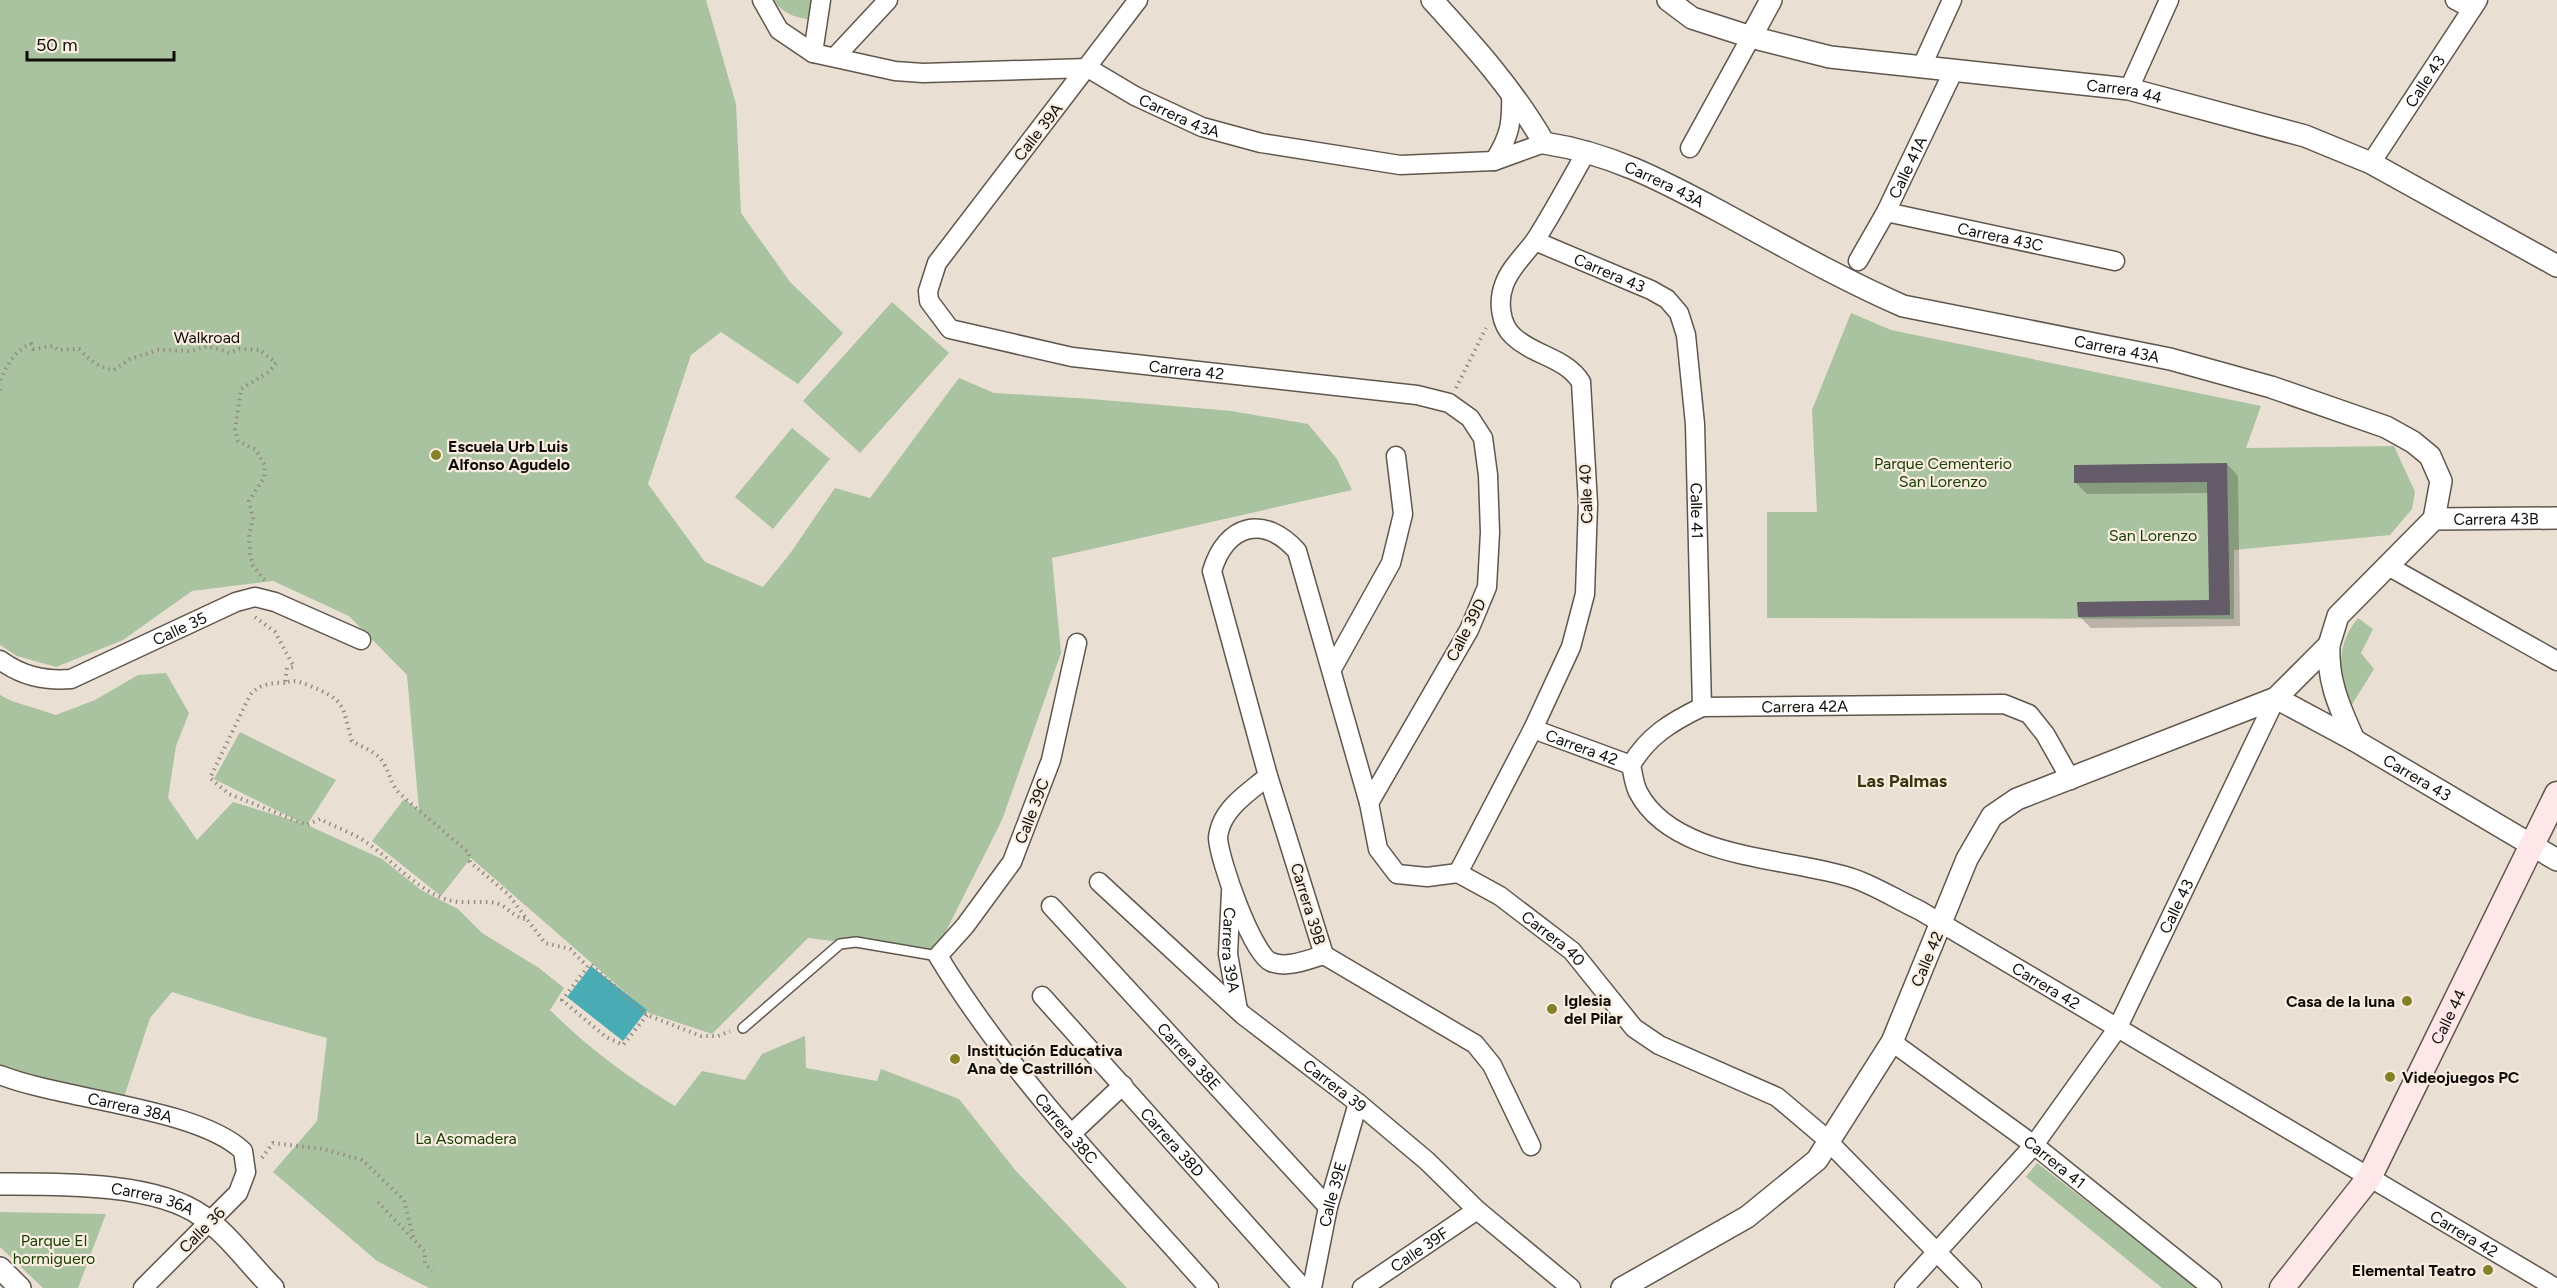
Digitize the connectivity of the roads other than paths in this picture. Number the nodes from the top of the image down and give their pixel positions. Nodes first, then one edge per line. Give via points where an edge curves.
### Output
1 (762, 0) edge
2 (821, 0) edge
3 (888, 0) edge
4 (1138, 0) edge
5 (1432, 0) edge
6 (1668, 0) edge
7 (1771, 0) edge
8 (1952, 0) edge
9 (2169, 0) edge
10 (2455, 0) edge
11 (2475, 5) edge
12 (1751, 37) junction
13 (813, 53) junction
14 (835, 57) junction
15 (1088, 68) junction
16 (1921, 68) junction
17 (1953, 72) junction
18 (2129, 89) junction
19 (1511, 91) junction
20 (1544, 143) junction
21 (1690, 148) dead end
22 (1587, 151) junction
23 (1494, 161) junction
24 (2371, 163) junction
25 (1886, 212) junction
26 (1535, 241) junction
27 (1858, 261) dead end
28 (2115, 261) dead end
29 (937, 263) joint
30 (2557, 266) edge
31 (1680, 313) joint
32 (1483, 438) joint
33 (1396, 456) dead end
34 (2557, 518) edge
35 (2434, 519) junction
36 (2388, 566) junction
37 (361, 640) dead end
38 (1077, 643) dead end
39 (2330, 645) junction
40 (0, 660) edge
41 (2557, 661) edge
42 (1332, 669) junction
43 (2276, 698) junction
44 (1702, 707) junction
45 (1533, 729) junction
46 (2354, 740) junction
47 (1631, 765) junction
48 (1268, 776) junction
49 (2071, 780) junction
50 (2557, 794) edge
51 (1369, 803) junction
52 (2533, 846) junction
53 (2557, 860) edge
54 (1458, 873) junction
55 (1099, 882) dead end
56 (1231, 891) junction
57 (1052, 906) dead end
58 (1941, 925) junction
59 (1324, 955) junction
60 (939, 956) junction
61 (1042, 996) dead end
62 (1238, 1010) junction
63 (739, 1028) road end
64 (2117, 1029) junction
65 (1892, 1042) junction
66 (0, 1075) edge
67 (1123, 1085) junction
68 (1358, 1103) junction
69 (1071, 1134) junction
70 (1829, 1144) junction
71 (2034, 1145) junction
72 (1531, 1146) dead end
73 (246, 1163) joint
74 (2369, 1178) junction
75 (0, 1184) edge
76 (1328, 1207) junction
77 (1477, 1210) junction
78 (211, 1223) junction
79 (1936, 1254) junction
80 (0, 1268) edge
81 (20, 1288) edge
82 (143, 1288) edge
83 (273, 1288) edge
84 (1209, 1288) edge
85 (1303, 1288) edge
86 (1312, 1288) edge
87 (1362, 1288) edge
88 (1571, 1288) edge
89 (1622, 1288) edge
90 (1904, 1288) edge
91 (1972, 1288) edge
92 (2212, 1288) edge
93 (2282, 1288) edge
94 (2556, 1288) edge

1 - 13 street via 779,30
2 - 13 street
3 - 14 street
4 - 15 street, Calle 39A
5 - 19 street
6 - 12 street, Carrera 44 via 1692,18
7 - 12 street
8 - 16 street
9 - 18 street
10 - 11 street
11 - 24 street, Calle 43
12 - 16 street, Carrera 44 via 1830,57
12 - 21 street
13 - 14 street
14 - 15 street via 895,71 923,73
15 - 23 street, Carrera 43A via 1184,120 1262,142 1400,165
15 - 29 street, Calle 39A
16 - 17 street, Carrera 44
17 - 18 street, Carrera 44
17 - 25 street, Calle 41A
18 - 24 street, Carrera 44 via 2305,136
19 - 20 street
19 - 23 street via 1512,122 1507,141
20 - 22 street, Carrera 43A
20 - 23 street, Carrera 43A
22 - 26 street
22 - 35 street, Carrera 43A via 1670,185 1863,289 1903,306 2205,368 2386,428 2414,441 2430,456 2441,481
24 - 30 street, Carrera 44
25 - 27 street, Calle 41A
25 - 28 street, Carrera 43C
26 - 31 street, Carrera 43 via 1651,290
26 - 45 street, Calle 40 via 1505,282 1500,300 1503,319 1511,335 1532,351 1573,370 1581,382 1588,504 1585,594 1571,647
29 - 32 street, Carrera 42 via 928,291 929,301 950,329 1072,357 1417,395 1449,403 1470,418
31 - 44 street, Calle 41 via 1695,424
32 - 51 street, Calle 39D via 1490,532 1487,587 1469,630
33 - 42 street via 1403,514 1391,563
34 - 35 street, Carrera 43B
35 - 36 street
36 - 39 street via 2338,616
36 - 41 street
37 - 40 street, Calle 35 via 257,594 72,679 49,681 31,677
38 - 60 street, Calle 39C via 1051,760 1012,862
39 - 43 street, Calle 43
39 - 46 street via 2328,665 2333,693
42 - 48 street, Carrera 39B via 1297,551 1284,537 1266,529 1247,529 1229,538 1217,553 1212,571
42 - 51 street
43 - 46 street, Carrera 43
43 - 49 street, Calle 42
43 - 64 street, Calle 43
44 - 47 street, Carrera 42A via 1662,728 1641,747
44 - 49 street, Carrera 42A via 2004,704 2029,714
45 - 47 street, Carrera 42
45 - 54 street, Calle 40
46 - 52 street, Carrera 43
47 - 58 street, Carrera 42 via 1637,790 1648,808 1667,825 1698,843 1850,877 1919,910
48 - 56 street, Carrera 39A via 1229,810 1218,837
48 - 59 street, Carrera 39B
49 - 58 street, Calle 42 via 2017,799 1992,816 1967,859
50 - 52 main road, Calle 44
51 - 54 street via 1378,849 1397,874
52 - 53 street, Carrera 43
52 - 74 main road, Calle 44
54 - 70 street, Carrera 40 via 1500,896 1572,951 1634,1028 1659,1045 1777,1097
55 - 62 street, Carrera 39
56 - 59 street, Carrera 39A via 1258,949 1269,961 1283,965
56 - 62 street, Carrera 39A via 1228,954
57 - 76 street, Carrera 38E
58 - 64 street, Carrera 42
58 - 65 street, Calle 42
59 - 72 street, Carrera 39B via 1475,1044 1492,1065
60 - 63 lane via 855,942 840,944
60 - 69 street, Carrera 38C via 968,1005
61 - 67 street, Carrera 38D
62 - 68 street, Carrera 39
64 - 71 street, Calle 43
64 - 74 street, Carrera 42
65 - 70 street, Calle 42
65 - 71 street, Carrera 41
66 - 73 street, Carrera 38A via 52,1092 172,1118 219,1134 243,1152
67 - 69 street
67 - 85 street, Carrera 38D
68 - 76 street, Calle 39E
68 - 77 street, Carrera 39 via 1427,1161
69 - 84 street, Carrera 38C
70 - 79 street, Carrera 40
70 - 89 street, Calle 42 via 1794,1181 1747,1217
71 - 79 street, Calle 43
71 - 92 street, Carrera 41
73 - 78 street, Calle 36 via 238,1193
74 - 93 main road, Calle 44
74 - 94 street, Carrera 42
75 - 78 street, Carrera 36A via 143,1191 183,1203
76 - 86 street, Calle 39E
77 - 87 street, Calle 39F
77 - 88 street, Carrera 39
78 - 82 street, Calle 36
78 - 83 street, Carrera 36A
79 - 90 street, Calle 43
79 - 91 street, Carrera 40
80 - 81 street

